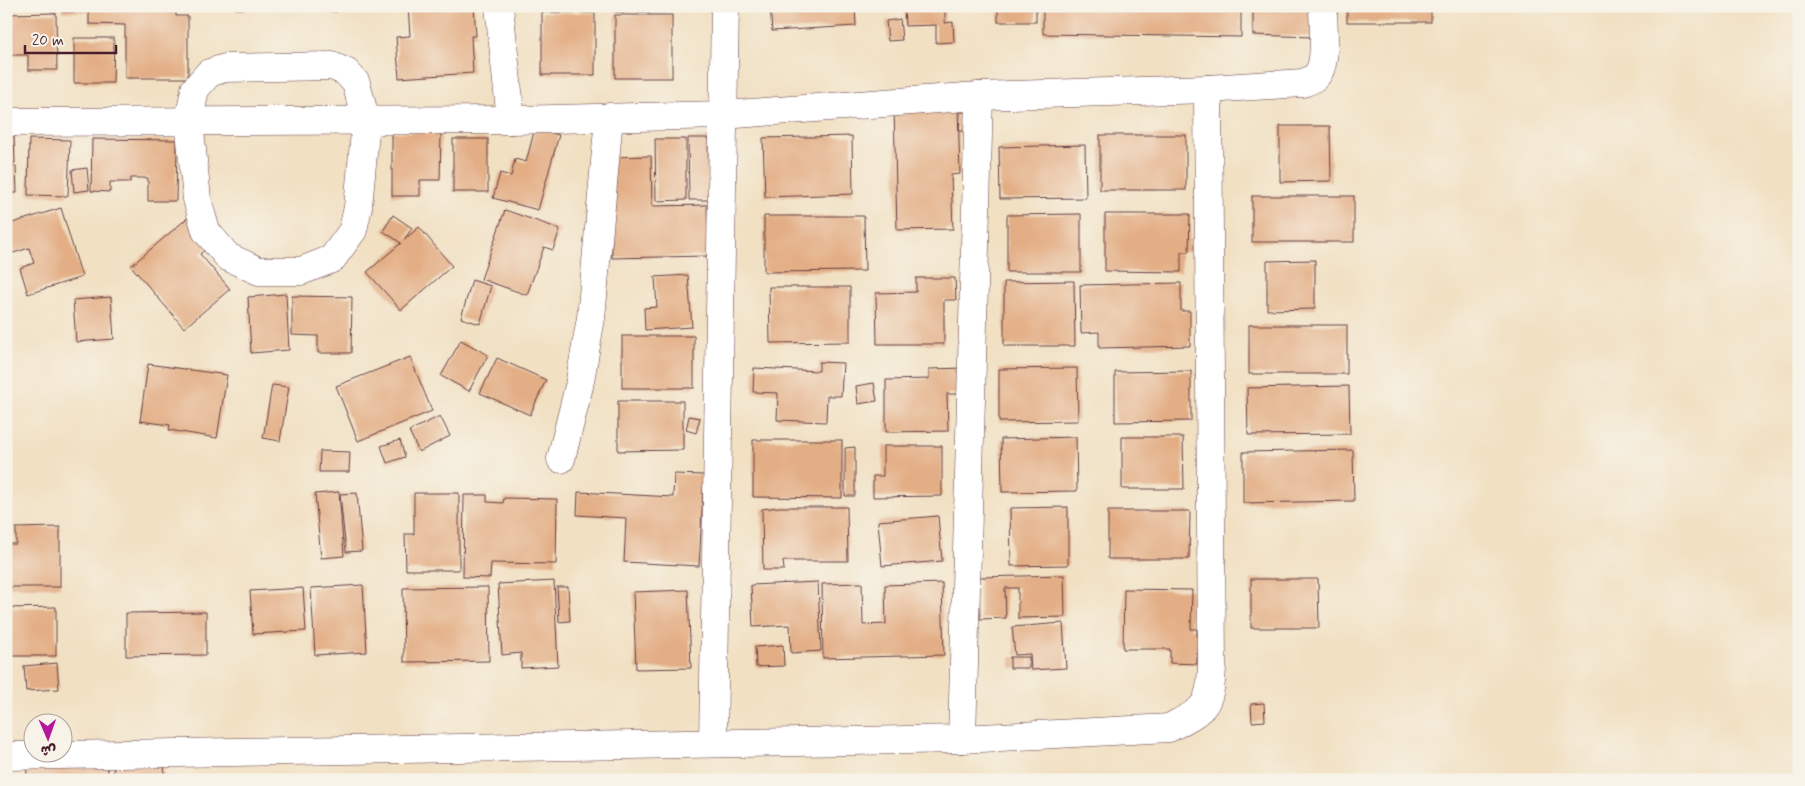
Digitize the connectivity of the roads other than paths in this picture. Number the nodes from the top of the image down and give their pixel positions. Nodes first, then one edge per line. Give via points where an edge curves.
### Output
1 (498, 6) edge
2 (725, 6) edge
3 (1323, 6) edge
4 (1208, 89) junction
5 (979, 96) junction
6 (723, 115) junction
7 (609, 117) junction
8 (511, 120) junction
9 (189, 121) junction
10 (366, 121) junction
11 (6, 122) edge
12 (561, 460) dead end
13 (962, 739) junction
14 (713, 742) junction
15 (6, 756) edge

1 - 8 street
2 - 6 street
3 - 4 street via 1323,61 1313,79 1303,83
4 - 5 street
4 - 13 street via 1212,667 1207,704 1169,728
5 - 6 street
5 - 13 street
6 - 7 street
6 - 14 street
7 - 8 street
7 - 12 street via 591,318
8 - 10 street
9 - 10 street
9 - 10 street via 195,89 209,73 225,68 332,66 346,72 356,83
9 - 10 street via 197,199 206,231 228,257 259,271 300,270 332,259 353,230
9 - 11 street
13 - 14 street
14 - 15 street

